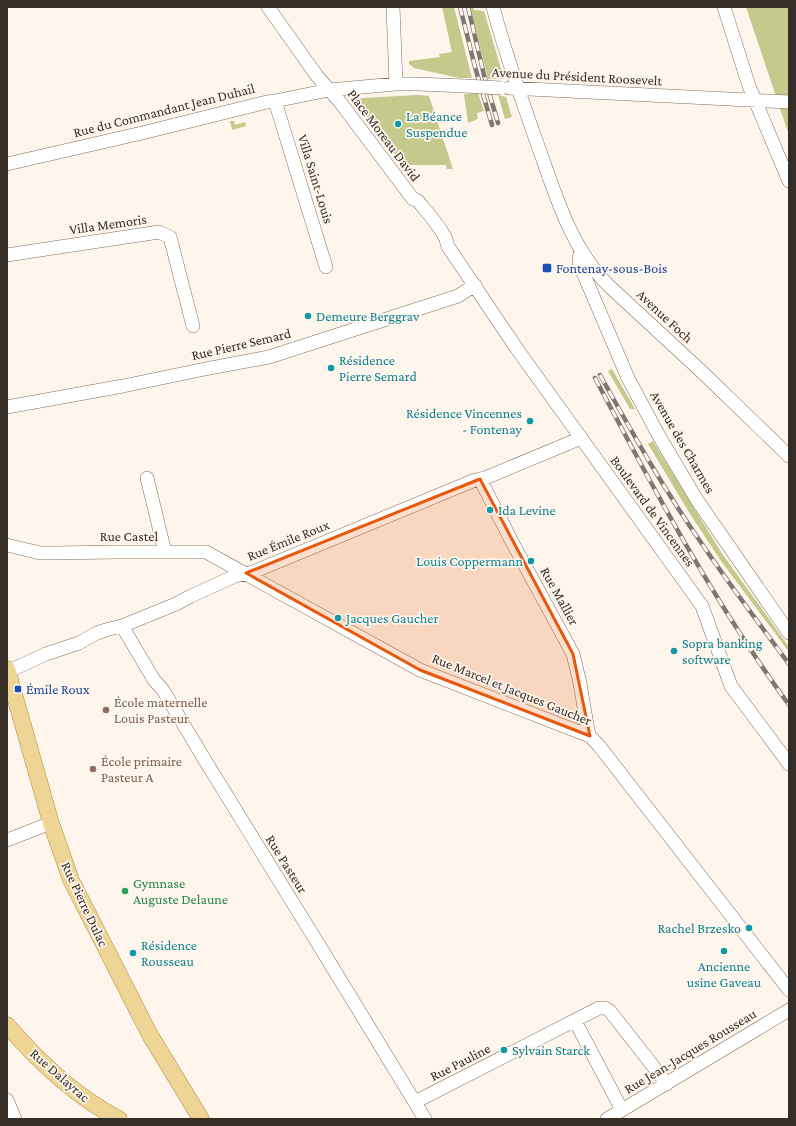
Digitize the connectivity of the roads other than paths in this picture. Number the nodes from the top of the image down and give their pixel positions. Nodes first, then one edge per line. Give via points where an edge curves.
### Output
1 (268, 7) edge
2 (393, 7) edge
3 (493, 7) edge
4 (724, 7) edge
5 (396, 84) junction
6 (517, 88) junction
7 (329, 90) junction
8 (274, 101) junction
9 (756, 101) junction
10 (789, 102) edge
11 (7, 164) edge
12 (789, 181) edge
13 (581, 251) junction
14 (7, 255) edge
15 (326, 267) dead end
16 (475, 285) junction
17 (608, 285) junction
18 (594, 295) junction
19 (193, 326) dead end
20 (7, 406) edge
21 (581, 438) junction
22 (789, 456) edge
23 (148, 478) dead end
24 (480, 479) junction
25 (7, 545) edge
26 (165, 552) junction
27 (246, 573) junction
28 (122, 626) junction
29 (789, 633) edge
30 (7, 671) edge
31 (590, 736) junction
32 (789, 764) edge
33 (51, 823) junction
34 (7, 840) edge
35 (789, 990) edge
36 (789, 1010) edge
37 (574, 1021) junction
38 (7, 1025) edge
39 (667, 1084) junction
40 (7, 1100) edge
41 (415, 1102) junction
42 (622, 1110) junction
43 (15, 1119) edge
44 (119, 1119) edge
45 (201, 1119) edge
46 (425, 1119) edge
47 (607, 1119) edge

1 - 7 street, Place Moreau David
2 - 5 street
3 - 6 street, Avenue Foch
4 - 9 street
5 - 6 street, Avenue du Président Roosevelt, bridge
5 - 7 street, Rue du Commandant Jean Duhail
6 - 9 street, Avenue du Président Roosevelt
6 - 13 street, Avenue Foch via 563,215
7 - 8 street, Rue du Commandant Jean Duhail
7 - 16 street, Place Moreau David via 413,199 418,200 439,228 446,238 446,244
8 - 11 street, Rue du Commandant Jean Duhail
8 - 15 street, Villa Saint-Louis
9 - 10 street, Avenue du Président Roosevelt
9 - 12 street
13 - 17 street, Avenue Foch
13 - 18 street, Avenue des Charmes via 580,263
14 - 19 street, Villa Memoris via 159,232 170,237
16 - 20 street, Rue Pierre Semard via 458,296 269,357
16 - 21 street, Boulevard de Vincennes
17 - 18 street
17 - 22 street, Avenue Foch
18 - 29 street, Avenue des Charmes via 628,378 659,436 697,500
21 - 24 street, Rue Émile Roux
21 - 32 street, Boulevard de Vincennes via 702,606 732,686
23 - 26 street
24 - 27 street, Rue Émile Roux
24 - 31 street, Rue Mallier via 573,654
25 - 26 street, Rue Castel via 40,553
26 - 27 street, Rue Castel via 206,552
27 - 28 street, Rue Émile Roux
27 - 31 street, Rue Marcel et Jacques Gaucher via 420,670
28 - 30 street, Rue Émile Roux
28 - 41 street, Rue Pasteur
30 - 33 main road, Rue Pierre Dulac
31 - 35 street, Rue Marcel et Jacques Gaucher
33 - 34 street
33 - 45 main road, Rue Pierre Dulac via 71,880 127,991 150,1035
36 - 39 street, Rue Jean-Jacques Rousseau
37 - 39 street, Rue Pauline via 599,1008 610,1010
37 - 41 street, Rue Pauline
37 - 42 street
38 - 44 main road, Rue Dalayrac via 83,1098
39 - 42 street, Rue Jean-Jacques Rousseau
40 - 43 street
41 - 46 street, Rue Pasteur
42 - 47 street, Rue Jean-Jacques Rousseau

